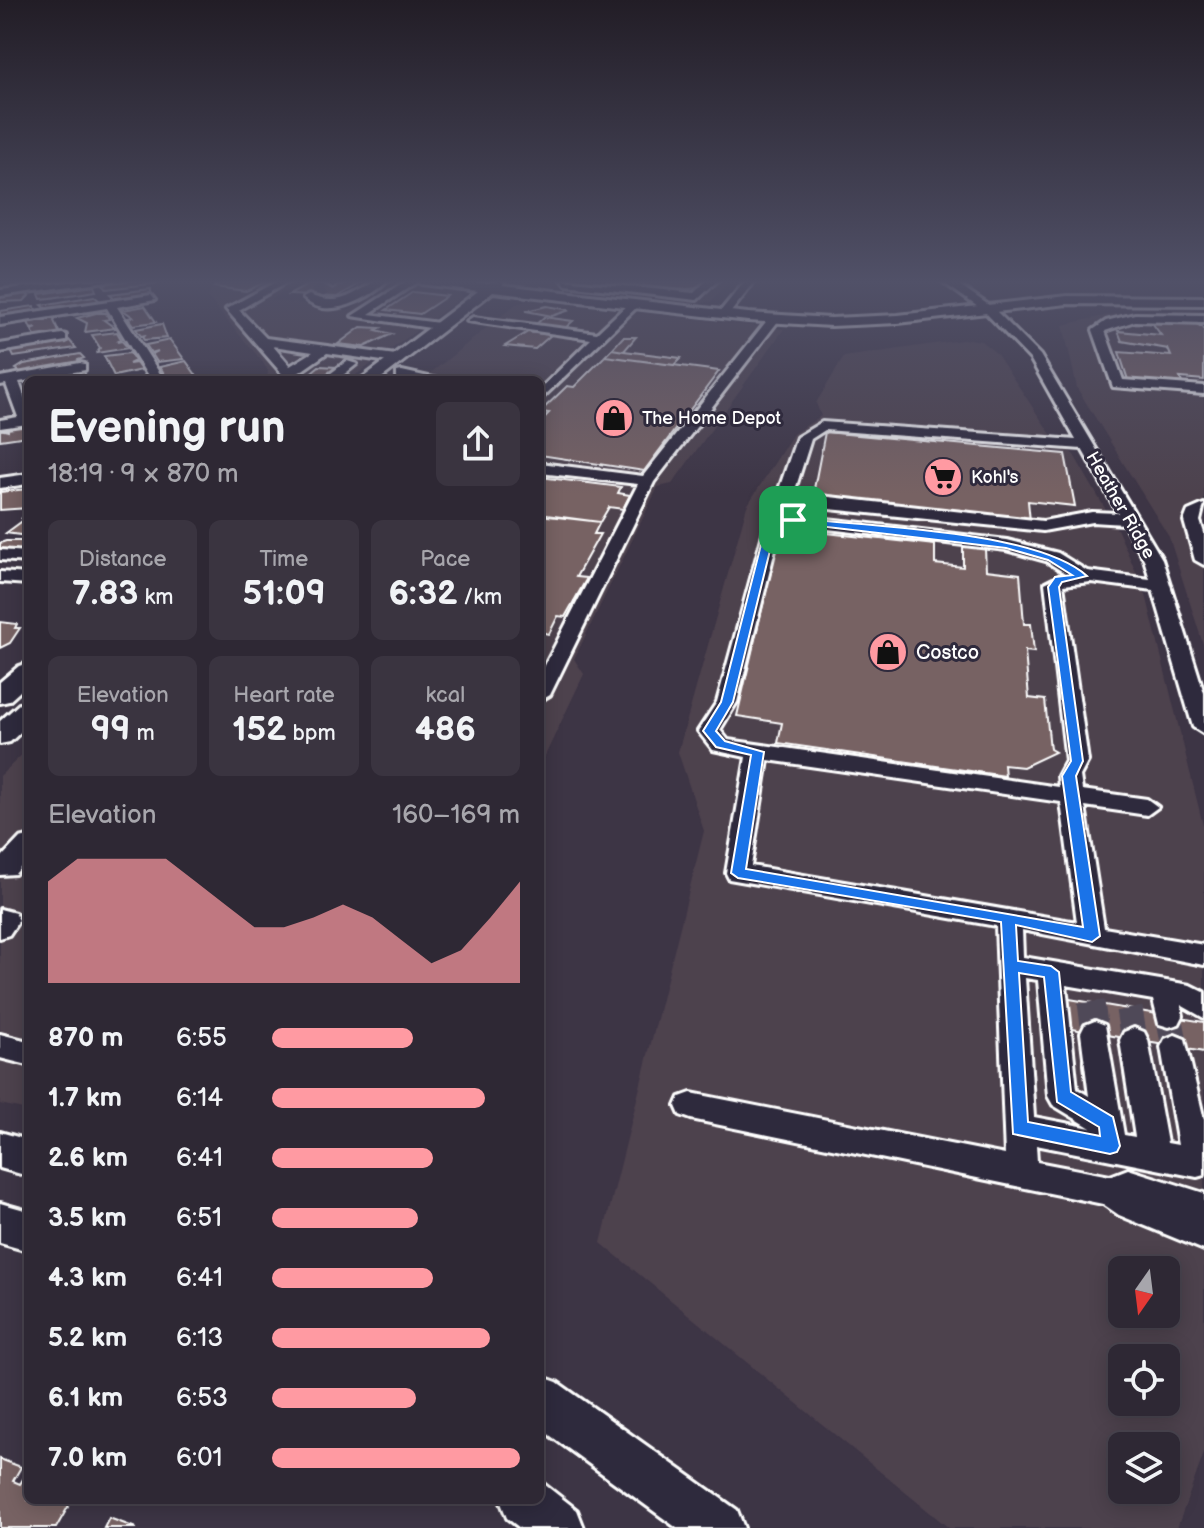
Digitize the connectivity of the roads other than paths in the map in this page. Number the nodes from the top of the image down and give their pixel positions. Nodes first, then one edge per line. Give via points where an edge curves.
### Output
1 (139, 351) edge
2 (271, 351) edge
3 (322, 351) edge
4 (341, 351) edge
5 (406, 351) edge
6 (419, 351) edge
7 (434, 351) edge
8 (585, 351) edge
9 (748, 351) edge
10 (1029, 351) edge
11 (1106, 351) edge
12 (311, 359) junction
13 (396, 359) junction
14 (279, 361) junction
15 (80, 367) dead end
16 (44, 376) edge
17 (155, 376) edge
18 (272, 376) edge
19 (334, 376) edge
20 (373, 376) edge
21 (399, 376) edge
22 (402, 376) edge
23 (6, 380) edge
24 (1204, 390) edge
25 (544, 391) edge
26 (24, 414) edge
27 (24, 420) edge
28 (0, 424) edge
29 (1087, 445) junction
30 (544, 468) edge
31 (24, 480) edge
32 (647, 481) junction
33 (0, 483) edge
34 (1204, 509) edge
35 (1130, 519) junction
36 (0, 555) edge
37 (24, 557) edge
38 (1204, 560) edge
39 (1082, 576) junction
40 (0, 577) edge
41 (24, 579) edge
42 (1162, 586) junction
43 (24, 674) edge
44 (544, 687) edge
45 (0, 695) edge
46 (1200, 698) edge
47 (24, 714) edge
48 (1204, 727) edge
49 (0, 736) edge
50 (758, 752) junction
51 (1072, 796) junction
52 (1147, 807) dead end
53 (24, 850) edge
54 (9, 872) edge
55 (1008, 918) junction
56 (0, 919) edge
57 (0, 928) edge
58 (1092, 936) junction
59 (1204, 955) edge
60 (1011, 965) junction
61 (1051, 972) junction
62 (1204, 1007) edge
63 (1095, 1033) tunnel mouth
64 (1134, 1040) tunnel mouth
65 (0, 1046) edge
66 (1175, 1047) tunnel mouth
67 (24, 1052) edge
68 (691, 1106) dead end
69 (1020, 1128) junction
70 (1109, 1134) junction
71 (0, 1150) edge
72 (1153, 1154) junction
73 (24, 1157) edge
74 (1200, 1160) edge
75 (1022, 1173) junction
76 (1110, 1191) junction
77 (1204, 1208) edge
78 (0, 1223) edge
79 (24, 1230) edge
80 (1204, 1234) edge
81 (544, 1402) edge
82 (530, 1504) edge
83 (559, 1528) edge
84 (719, 1528) edge

1 - 17 street
2 - 14 street
3 - 12 street
4 - 13 street
5 - 13 main road
6 - 21 main road via 401,365
7 - 22 main road
8 - 25 street
9 - 32 street
10 - 29 street, Heather Ridge
11 - 24 street via 1118,384
12 - 14 street via 289,373
12 - 19 street via 351,364
13 - 20 main road
14 - 18 street via 269,365
15 - 16 street
23 - 26 street
27 - 28 street
29 - 35 street, Heather Ridge
29 - 35 street via 822,426 804,437 785,495 800,501 1043,526 1092,517
30 - 32 street
31 - 33 street
32 - 44 street
34 - 38 street via 1192,521
35 - 42 street, Heather Ridge
36 - 37 street
39 - 42 street
39 - 50 street via 1052,557 1007,545 793,520 777,523 770,529 727,702 709,731 721,745
39 - 51 street via 1058,579 1054,587 1077,761 1069,776
40 - 41 street
42 - 46 street, Heather Ridge
43 - 45 main road
46 - 48 street, Heather Ridge
47 - 49 main road
50 - 51 street
50 - 55 street via 738,873
51 - 52 street
51 - 58 street
53 - 54 street
55 - 58 street
55 - 60 street
56 - 57 street via 6,920
58 - 59 street
60 - 61 street
60 - 69 street
61 - 62 street via 1090,991 1167,1004 1190,996
61 - 70 street via 1063,1096
63 - 70 street
64 - 72 street
65 - 67 street
66 - 74 street
68 - 75 street
69 - 70 street
69 - 75 street
70 - 72 street
71 - 73 main road
72 - 74 street
75 - 76 street
76 - 77 street via 1128,1184
76 - 80 street
78 - 79 main road
81 - 84 main road
82 - 83 main road

